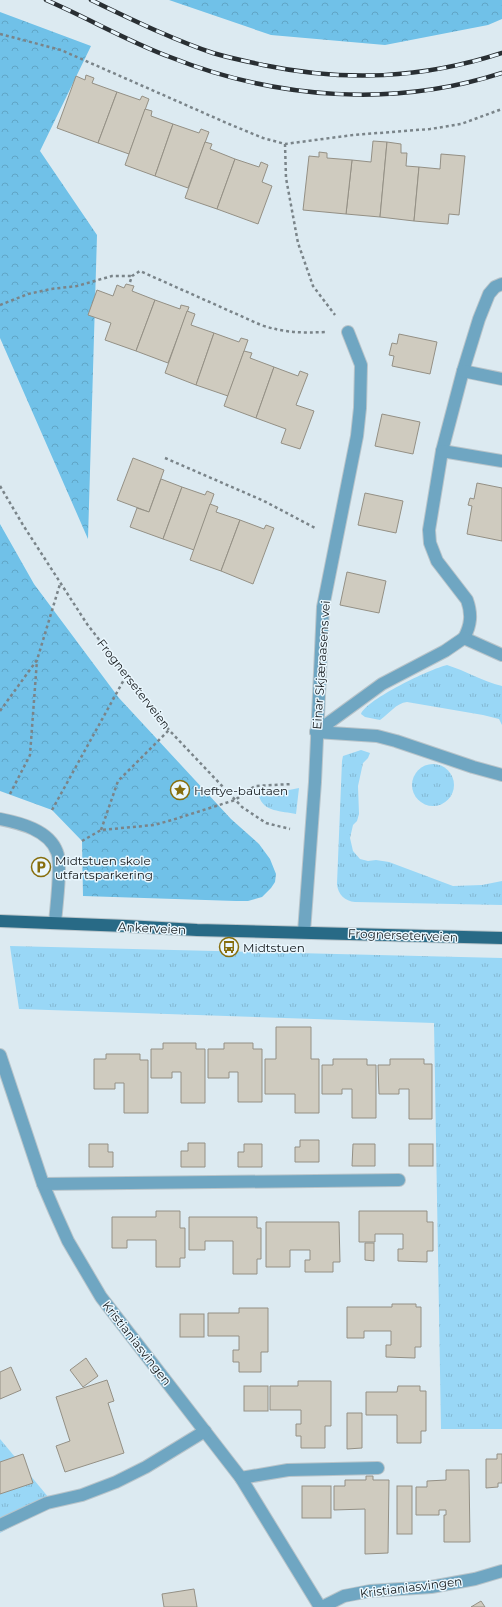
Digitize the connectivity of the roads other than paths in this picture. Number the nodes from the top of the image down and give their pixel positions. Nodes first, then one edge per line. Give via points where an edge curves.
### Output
1 (502, 284) edge
2 (348, 332) road end
3 (463, 370) junction
4 (502, 379) edge
5 (442, 451) junction
6 (502, 461) edge
7 (464, 638) junction
8 (502, 655) edge
9 (316, 732) junction
10 (502, 775) edge
11 (0, 819) edge
12 (0, 921) edge
13 (55, 923) junction
14 (304, 932) junction
15 (502, 938) edge
16 (0, 1055) edge
17 (399, 1180) dead end
18 (43, 1184) junction
19 (205, 1431) junction
20 (378, 1468) dead end
21 (241, 1478) junction
22 (0, 1525) edge
23 (502, 1571) edge
24 (321, 1607) edge

1 - 3 street via 489,294
2 - 9 street, Einar Skjæraasens vei via 361,365 360,408 323,607
3 - 4 street
3 - 5 street
5 - 6 street
5 - 7 street via 431,515 430,543 437,561 467,600 471,619
7 - 8 street
7 - 9 street via 445,652 382,684
9 - 10 street via 377,736
9 - 14 street, Einar Skjæraasens vei via 312,834
11 - 13 street via 25,825 39,832 58,852
12 - 13 main road, Ankerveien
13 - 14 main road, Ankerveien
14 - 15 main road, Frognerseterveien
16 - 18 street, Kristianiasvingen
17 - 18 street
18 - 19 street, Kristianiasvingen via 68,1241 101,1296
19 - 21 street, Kristianiasvingen
19 - 22 street via 116,1482 82,1495 47,1503
20 - 21 street via 288,1470
21 - 24 street, Kristianiasvingen
23 - 24 street, Kristianiasvingen via 431,1587 370,1591 344,1596

